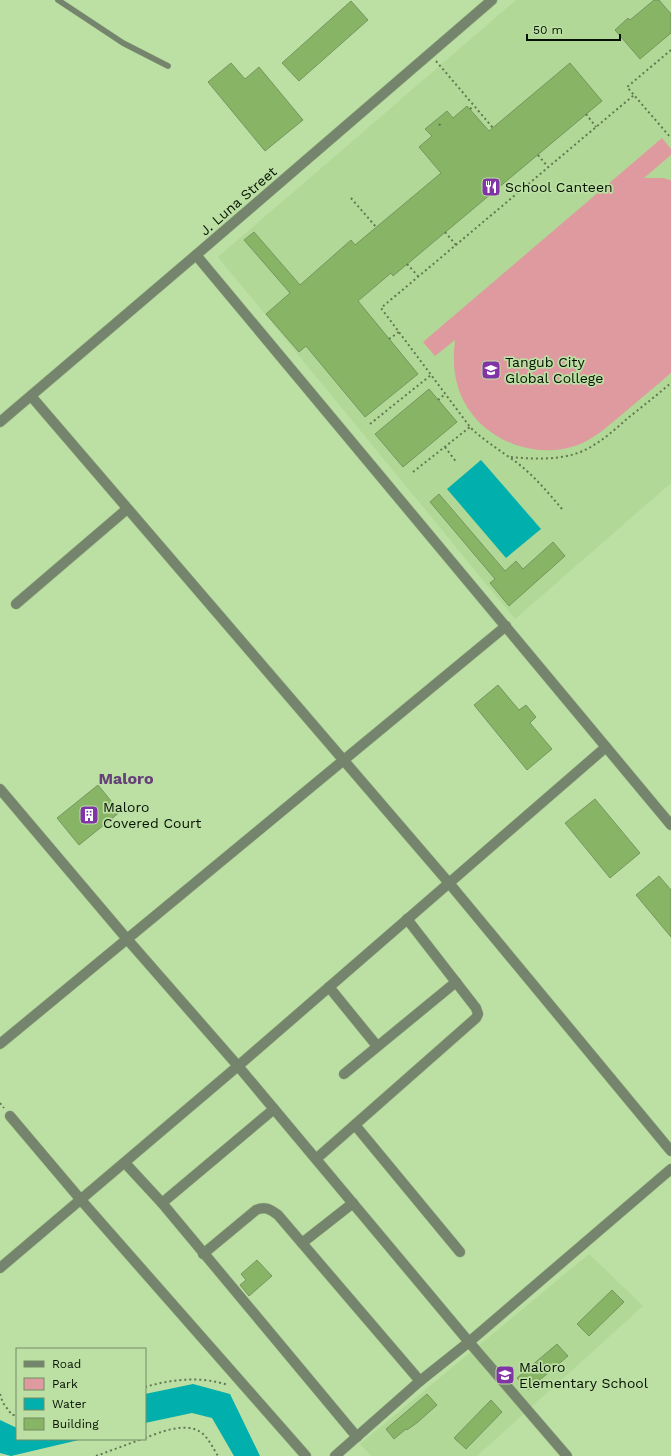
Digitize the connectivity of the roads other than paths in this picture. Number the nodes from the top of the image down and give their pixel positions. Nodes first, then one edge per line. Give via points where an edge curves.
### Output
1 (58, 0) edge
2 (492, 0) edge
3 (168, 66) dead end
4 (196, 255) junction
5 (31, 396) junction
6 (0, 422) edge
7 (127, 509) junction
8 (16, 604) dead end
9 (506, 626) junction
10 (606, 747) junction
11 (343, 760) junction
12 (0, 789) edge
13 (671, 825) edge
14 (449, 883) junction
15 (407, 919) junction
16 (127, 939) junction
17 (456, 982) junction
18 (328, 987) junction
19 (0, 1044) edge
20 (377, 1046) junction
21 (238, 1066) junction
22 (344, 1074) dead end
23 (274, 1109) junction
24 (10, 1116) dead end
25 (355, 1125) junction
26 (671, 1151) edge
27 (316, 1159) junction
28 (125, 1163) junction
29 (671, 1169) edge
30 (81, 1200) junction
31 (162, 1203) junction
32 (353, 1203) junction
33 (302, 1243) junction
34 (460, 1252) dead end
35 (203, 1254) junction
36 (0, 1268) edge
37 (469, 1342) junction
38 (420, 1381) junction
39 (357, 1437) junction
40 (306, 1456) edge
41 (335, 1456) edge
42 (567, 1456) edge

1 - 3 lane via 123,43
2 - 4 street, J. Luna Street
4 - 5 street, J. Luna Street
4 - 9 street
5 - 6 street, J. Luna Street
5 - 7 street
7 - 8 street
7 - 11 street
9 - 10 street
9 - 11 street
10 - 13 street
10 - 14 street
11 - 14 street
11 - 16 street
12 - 16 street
14 - 15 street
14 - 26 street
15 - 17 street
15 - 18 street
16 - 19 street
16 - 21 street
17 - 20 street
17 - 25 street via 476,1008 476,1018
18 - 20 street
18 - 21 street
20 - 22 street
21 - 23 street
21 - 28 street
23 - 27 street
23 - 31 street
24 - 30 street
25 - 27 street
25 - 34 street
27 - 32 street
28 - 30 street
28 - 31 street
29 - 37 street
30 - 36 street
30 - 40 street
31 - 35 street
32 - 33 street
32 - 37 street
33 - 35 street via 278,1215 268,1208 262,1208 256,1210
33 - 38 street
35 - 39 street
37 - 38 street
37 - 42 street
38 - 39 street
39 - 41 street

